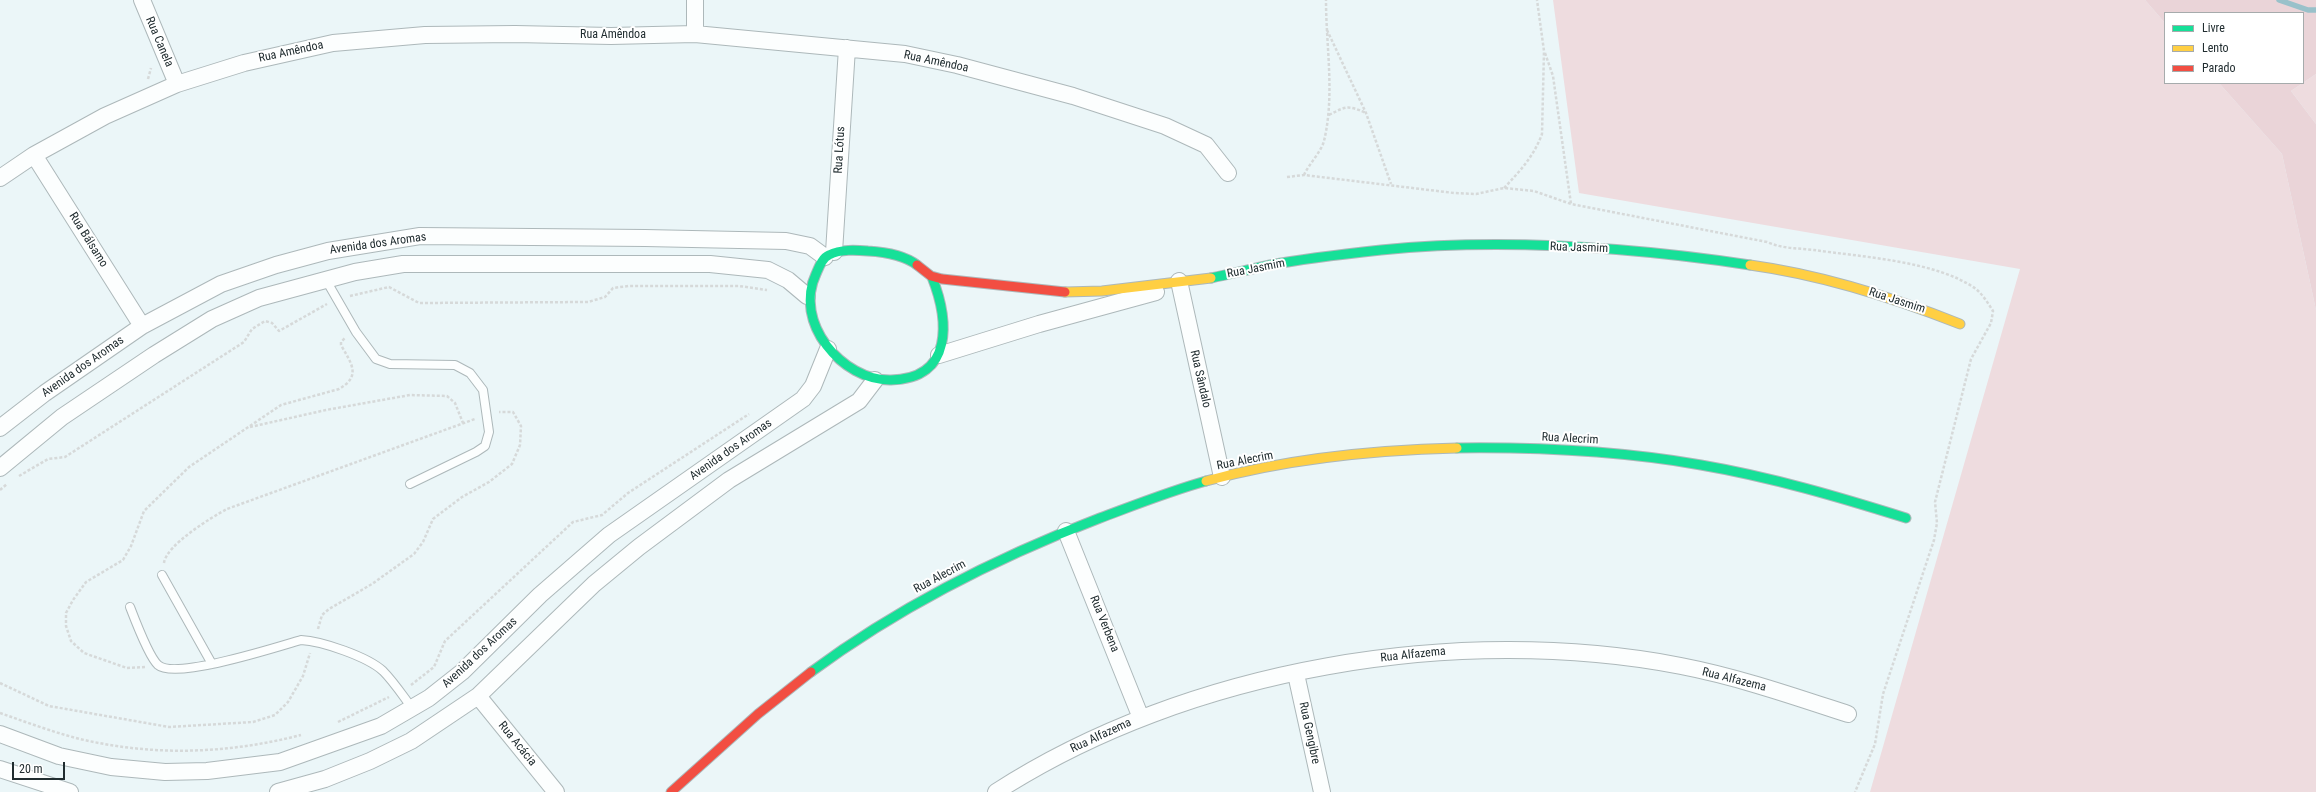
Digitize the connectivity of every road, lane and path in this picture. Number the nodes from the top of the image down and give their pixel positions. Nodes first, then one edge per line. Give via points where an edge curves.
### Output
1 (142, 0) edge
2 (695, 0) edge
3 (1326, 0) edge
4 (1538, 0) edge
5 (1326, 27) junction
6 (695, 34) junction
7 (847, 48) junction
8 (1544, 51) junction
9 (151, 63) dead end
10 (146, 81) dead end
11 (177, 84) junction
12 (1366, 113) junction
13 (1329, 116) junction
14 (34, 155) junction
15 (1228, 173) dead end
16 (1304, 176) junction
17 (1287, 177) dead end
18 (0, 178) edge
19 (1392, 184) junction
20 (1504, 188) junction
21 (1571, 204) junction
22 (830, 255) junction
23 (932, 277) junction
24 (326, 280) junction
25 (1183, 283) junction
26 (772, 292) dead end
27 (807, 296) junction
28 (336, 299) junction
29 (1960, 324) dead end
30 (142, 326) junction
31 (356, 332) junction
32 (828, 349) junction
33 (939, 355) junction
34 (875, 380) junction
35 (751, 413) dead end
36 (486, 415) junction
37 (463, 423) junction
38 (0, 428) edge
39 (248, 428) junction
40 (0, 468) edge
41 (1222, 477) junction
42 (16, 478) dead end
43 (10, 481) dead end
44 (410, 484) dead end
45 (0, 490) edge
46 (1906, 518) dead end
47 (1066, 530) junction
48 (162, 575) joint
49 (130, 607) dead end
50 (314, 641) junction
51 (212, 664) junction
52 (159, 667) junction
53 (1296, 674) junction
54 (0, 683) edge
55 (399, 691) junction
56 (478, 696) junction
57 (412, 708) junction
58 (0, 713) edge
59 (1848, 714) dead end
60 (1141, 718) junction
61 (333, 724) dead end
62 (0, 734) edge
63 (305, 734) dead end
64 (0, 769) edge
65 (70, 792) edge
66 (278, 792) edge
67 (556, 792) edge
68 (671, 792) edge
69 (996, 792) edge
70 (1322, 792) edge
71 (1855, 792) edge

1 - 11 street, Rua Canela
2 - 6 street
3 - 5 path
4 - 8 path
5 - 12 path
5 - 13 path
6 - 7 street, Rua Amêndoa
6 - 11 street, Rua Amêndoa via 432,35 379,38 287,52
7 - 15 street, Rua Amêndoa via 905,54 957,65 1073,96 1165,126 1206,145
7 - 22 street, Rua Lótus
8 - 20 path via 1542,134 1538,146 1524,166
8 - 21 path via 1553,76
9 - 10 path via 151,72
11 - 14 street, Rua Amêndoa via 105,116
12 - 13 path via 1351,106
12 - 19 path
13 - 16 path via 1324,143
14 - 18 street, Rua Amêndoa
14 - 30 street, Rua Bálsamo
16 - 17 path
16 - 19 path
19 - 20 path via 1476,194
20 - 21 path via 1534,191
21 - 71 path via 1760,241 1781,248 1871,258 1920,267 1954,277 1977,290 1993,311 1991,323 1971,359 1934,502 1937,523 1934,540 1883,694 1875,744
22 - 23 street via 876,250 910,260
22 - 27 street via 813,278
22 - 30 street, Avenida dos Aromas via 810,246 786,242 420,236 328,251 276,264 221,284
23 - 25 street, Rua Jasmim via 1068,292
23 - 33 street via 944,314 945,332
24 - 27 street, Avenida dos Aromas via 403,264 710,264 768,270 788,280
24 - 28 lane
24 - 40 street, Avenida dos Aromas via 259,298 212,319 62,417
25 - 29 street, Rua Jasmim via 1276,264 1428,246 1602,248 1688,256 1775,269 1915,305
25 - 33 street
25 - 41 street, Rua Sândalo
26 - 28 path via 739,286 629,286 613,288 605,297 588,302 419,303 389,287
27 - 32 street
28 - 31 lane
28 - 42 path via 278,331 272,323 265,321 252,329 244,342 65,457 48,459
30 - 38 street, Avenida dos Aromas via 45,393
31 - 36 lane via 376,359 390,364 455,365 470,373 483,390
31 - 39 path via 341,342 353,371 347,384 339,389 281,405
32 - 34 street via 841,363 857,374
32 - 57 street, Avenida dos Aromas via 813,386 803,399 609,535 540,595 462,672
33 - 34 street via 930,366 913,376
34 - 56 street, Avenida dos Aromas via 859,401 729,480 639,546 594,584
35 - 55 path via 628,493 602,515 573,522 445,641 434,667
36 - 37 path
36 - 44 lane via 489,432 485,446
36 - 50 path via 503,411 513,412 521,426 520,445 512,464 433,519 423,542 414,554 372,584 328,608 322,615
37 - 39 path via 455,404 447,396 410,396 326,410
37 - 48 path via 227,509 207,519 164,558
39 - 52 path via 189,467 144,511 124,560 86,582 66,613 66,626 71,641 84,653 127,668
41 - 46 street, Rua Alecrim via 1307,462 1458,447 1606,452 1672,460 1754,475 1825,492
41 - 47 street, Rua Alecrim
43 - 45 path
47 - 60 street, Rua Verbena
47 - 68 street, Rua Alecrim via 914,604 853,642 750,720
48 - 51 lane
49 - 52 lane
50 - 51 lane via 301,640
50 - 54 path via 303,676 288,702 275,715 253,722 169,727 49,706
50 - 55 lane via 371,663 383,671
51 - 52 lane via 168,670
53 - 59 street, Rua Alfazema via 1408,654 1464,650 1532,650 1600,655 1680,666 1754,684
53 - 60 street, Rua Alfazema via 1223,690
53 - 70 street, Rua Gengibre
55 - 57 lane
55 - 61 path
56 - 66 street, Avenida dos Aromas via 411,741 370,762 325,779
56 - 67 street, Rua Acácia
57 - 62 street, Avenida dos Aromas via 381,726 280,762 207,771 165,772 111,767 59,756
58 - 63 path via 99,744 158,750 216,750 272,742
60 - 69 street, Rua Alfazema via 1081,745 1017,778
64 - 65 street

